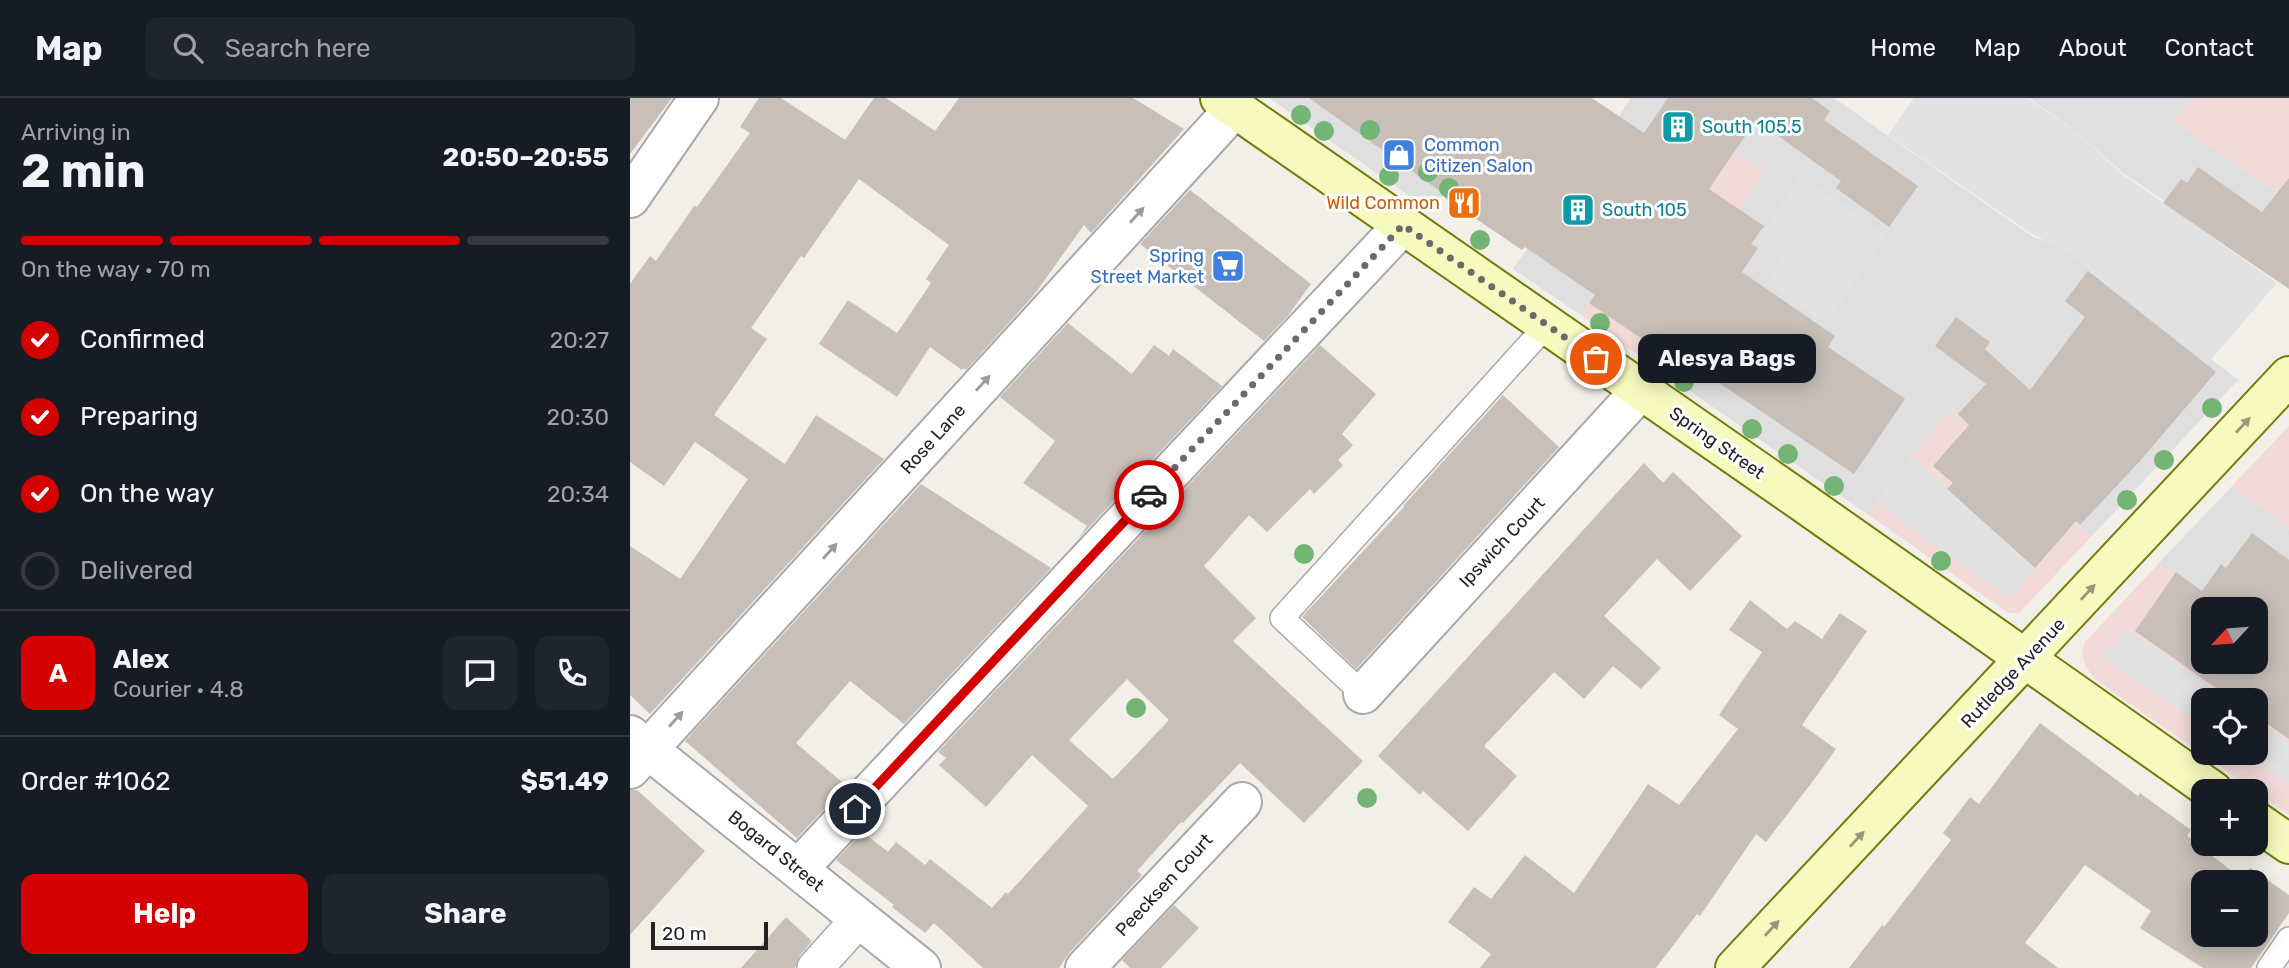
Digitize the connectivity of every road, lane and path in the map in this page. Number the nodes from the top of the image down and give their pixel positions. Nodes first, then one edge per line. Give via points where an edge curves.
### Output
1 (699, 98) edge
2 (1228, 103) edge
3 (630, 198) edge
4 (1403, 225) junction
5 (1547, 325) junction
6 (2289, 376) edge
7 (1642, 390) junction
8 (2025, 660) junction
9 (1363, 694) joint
10 (636, 751) edge
11 (2196, 779) edge
12 (1242, 802) dead end
13 (2268, 829) edge
14 (2289, 844) edge
15 (798, 869) junction
16 (860, 918) junction
17 (2289, 939) edge
18 (815, 968) edge
19 (921, 968) edge
20 (1086, 968) edge
21 (1735, 968) edge
22 (2269, 968) edge

1 - 3 street
2 - 4 main road, Spring Street
10 -> 2 street, Rose Lane
4 - 5 main road, Spring Street
4 - 15 street
5 - 7 main road, Spring Street
5 - 9 lane via 1282,618
8 -> 6 main road, Rutledge Avenue
7 - 8 main road, Spring Street
7 - 9 street, Ipswich Court
8 - 11 main road, Spring Street
21 -> 8 main road, Rutledge Avenue
10 - 15 street, Bogard Street
12 - 20 street, Peecksen Court
13 - 14 main road
15 - 16 street, Bogard Street
16 - 18 street
16 - 19 street, Bogard Street
17 - 22 lane

